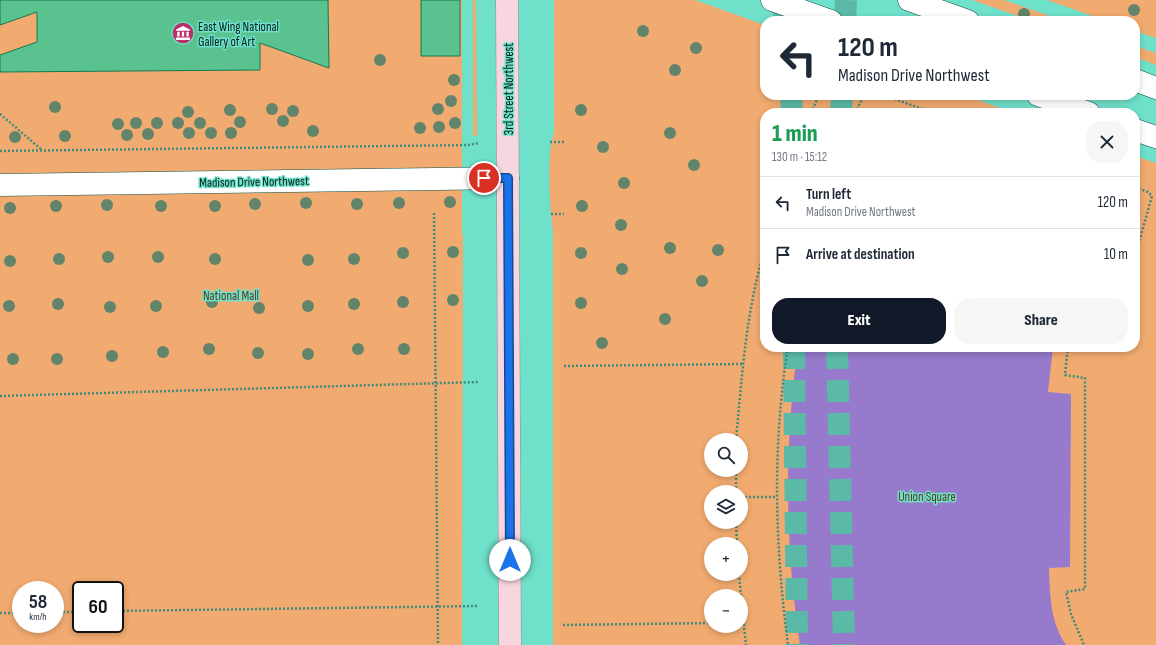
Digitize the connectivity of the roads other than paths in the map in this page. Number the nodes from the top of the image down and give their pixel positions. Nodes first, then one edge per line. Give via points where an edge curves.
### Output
1 (507, 0) edge
2 (772, 0) edge
3 (909, 0) edge
4 (816, 16) edge
5 (954, 16) edge
6 (1140, 82) edge
7 (1156, 88) edge
8 (1052, 100) edge
9 (1074, 108) edge
10 (1140, 132) edge
11 (1156, 137) edge
12 (508, 178) junction
13 (0, 185) edge
14 (510, 645) edge

1 - 12 main road, 3rd Street Northwest
2 - 4 street
3 - 5 street
6 - 7 street
8 - 9 street
10 - 11 street
12 - 13 street, Madison Drive Northwest
12 - 14 main road, 3rd Street Northwest

